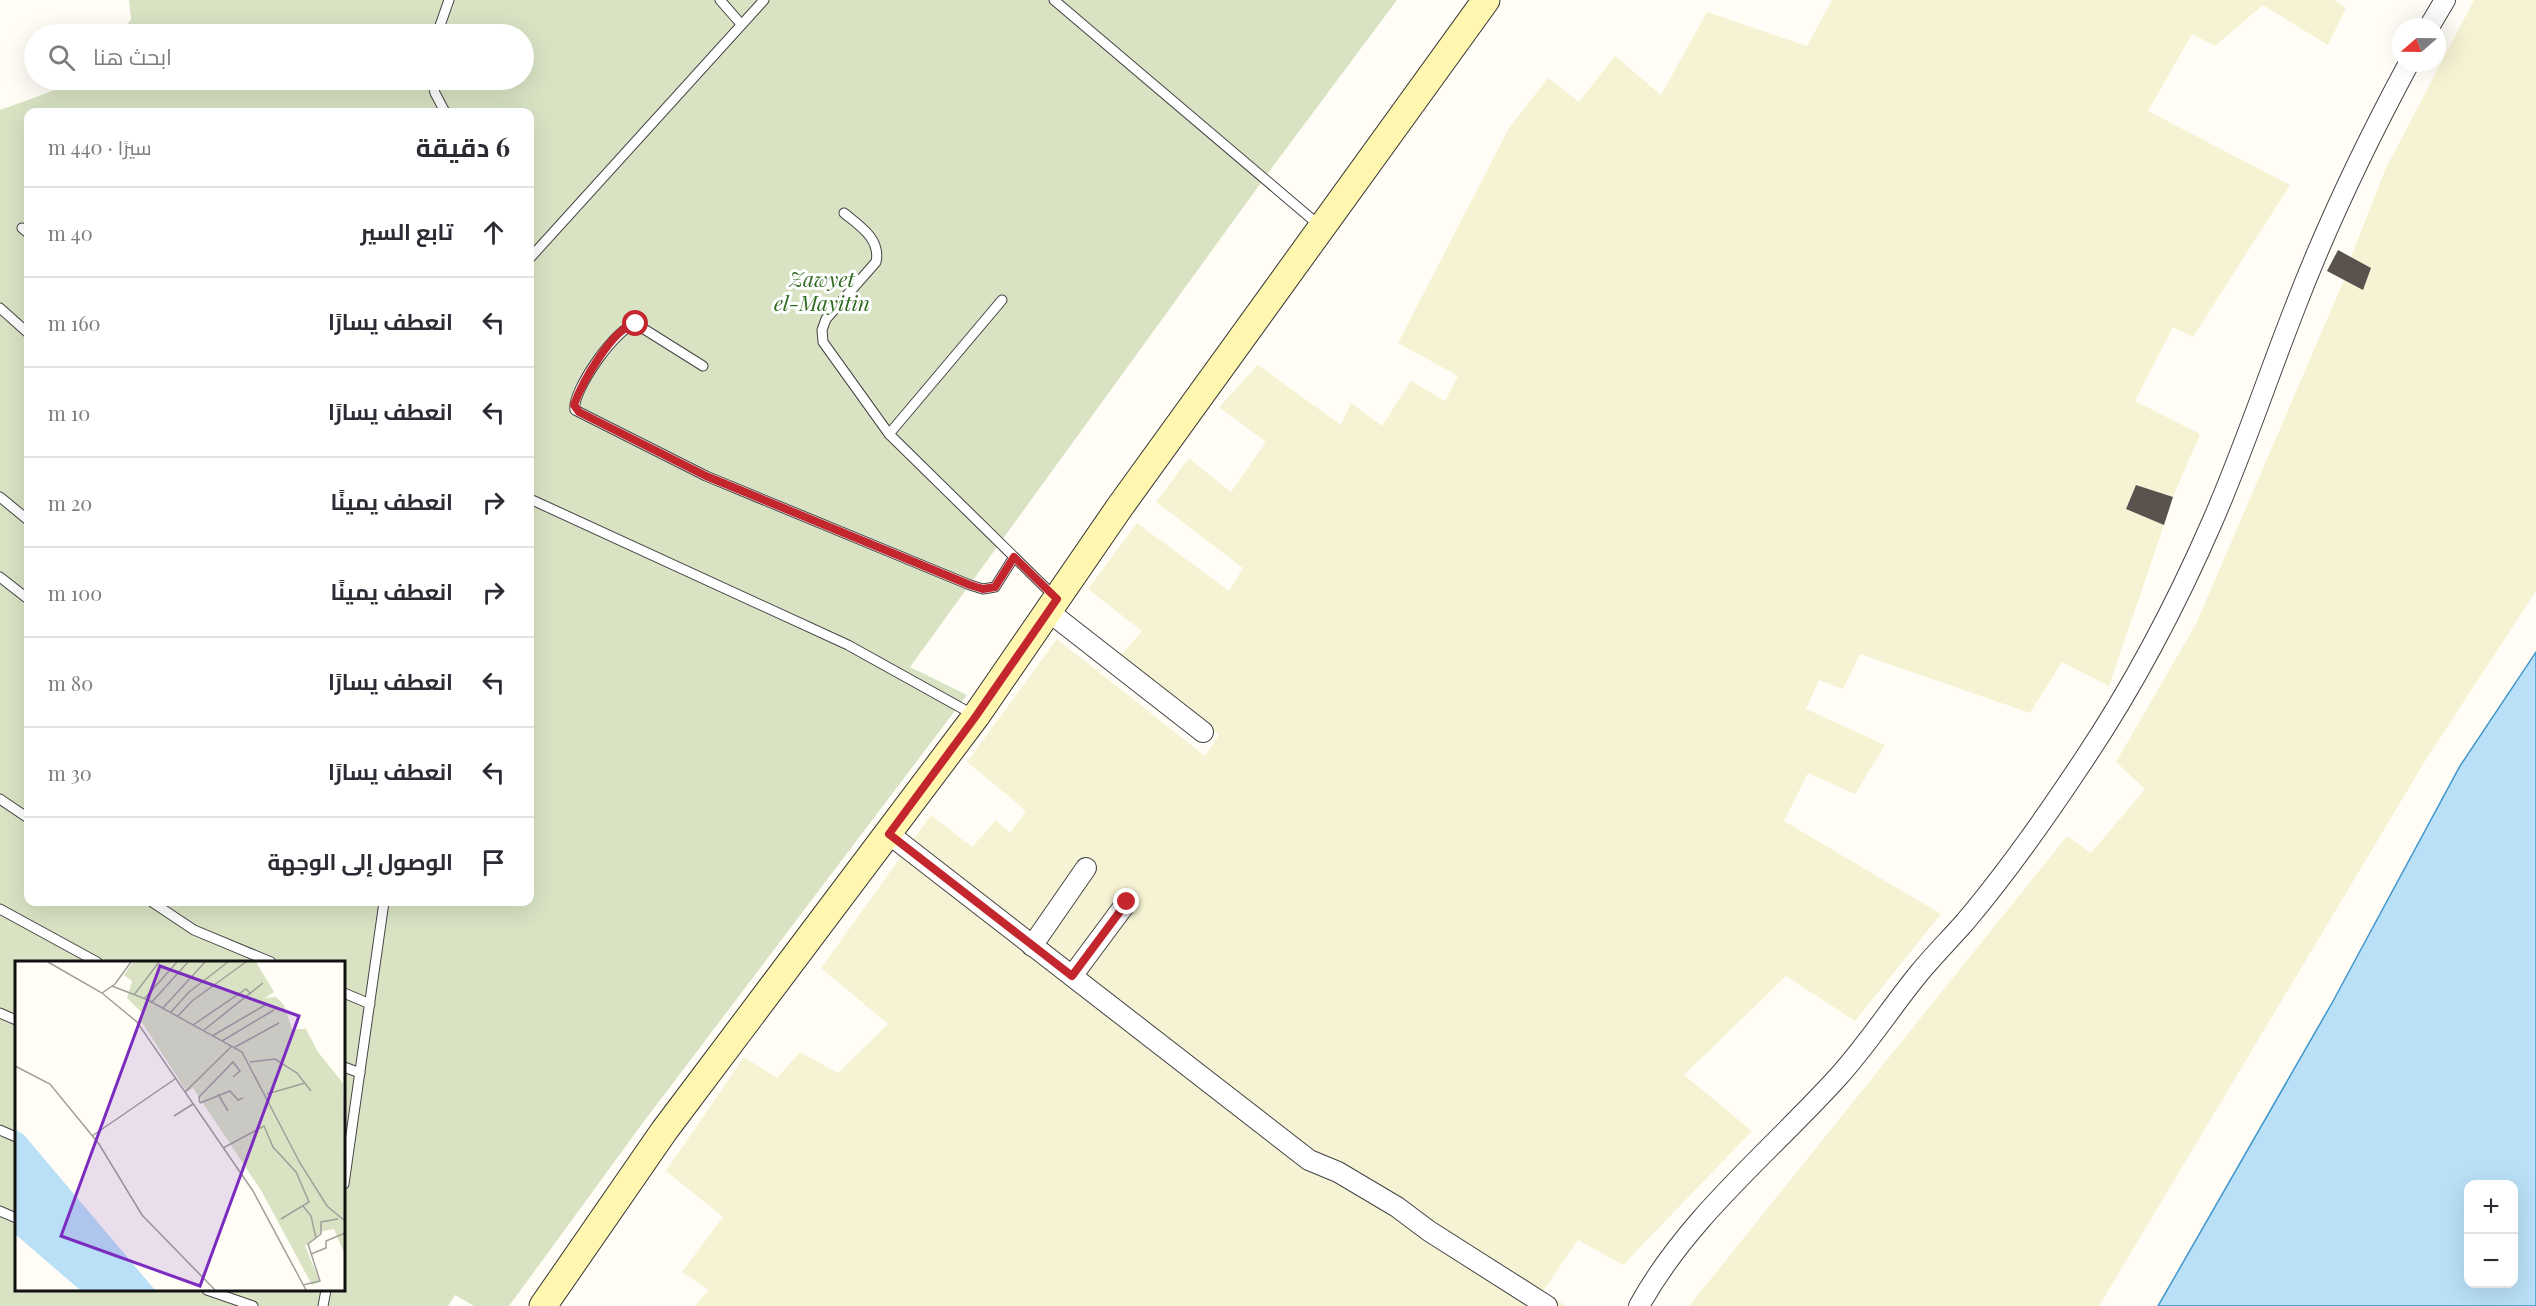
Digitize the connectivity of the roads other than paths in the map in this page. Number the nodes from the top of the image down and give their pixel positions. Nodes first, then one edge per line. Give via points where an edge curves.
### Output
1 (449, 0) edge
2 (720, 0) edge
3 (764, 0) edge
4 (1054, 0) edge
5 (1486, 0) edge
6 (2445, 0) edge
7 (2434, 18) edge
8 (441, 24) edge
9 (741, 24) junction
10 (2404, 72) edge
11 (434, 90) edge
12 (443, 108) edge
13 (844, 213) dead end
14 (1322, 227) junction
15 (534, 254) edge
16 (1002, 300) dead end
17 (0, 308) edge
18 (24, 329) edge
19 (703, 366) dead end
20 (890, 434) junction
21 (0, 497) edge
22 (534, 501) edge
23 (24, 517) edge
24 (1014, 557) junction
25 (0, 578) edge
26 (24, 596) edge
27 (1053, 605) junction
28 (976, 716) junction
29 (1203, 732) dead end
30 (0, 799) edge
31 (24, 815) edge
32 (889, 834) junction
33 (1086, 868) dead end
34 (1127, 902) dead end
35 (158, 906) edge
36 (383, 906) edge
37 (0, 909) edge
38 (1032, 946) junction
39 (93, 961) edge
40 (266, 961) edge
41 (1072, 976) junction
42 (345, 993) edge
43 (370, 1004) junction
44 (0, 1013) edge
45 (15, 1020) edge
46 (345, 1067) edge
47 (360, 1073) junction
48 (0, 1130) edge
49 (15, 1137) edge
50 (346, 1153) edge
51 (345, 1168) edge
52 (0, 1211) edge
53 (15, 1218) edge
54 (210, 1291) edge
55 (326, 1291) edge
56 (253, 1306) edge
57 (323, 1306) edge
58 (543, 1306) edge
59 (1546, 1306) edge
60 (1638, 1306) edge

1 - 8 lane
2 - 9 lane
3 - 9 lane
4 - 14 lane
5 - 14 main road
6 - 7 street
9 - 15 lane
10 - 60 street via 2326,231 2214,518 2155,641 2109,719 2047,814 1979,905 1919,973 1842,1072 1685,1238
11 - 12 lane
13 - 20 lane via 875,242 878,252 876,262 826,319 823,342
14 - 27 main road
16 - 20 lane
17 - 18 lane
19 - 24 lane via 636,324 630,325 607,347 579,389 575,410 706,476 970,585 995,587
20 - 24 lane
21 - 23 lane
22 - 28 lane via 837,640
24 - 27 lane
25 - 26 lane
27 - 28 main road
27 - 29 street
28 - 32 main road
30 - 31 lane
32 - 38 street
32 - 58 main road via 664,1131
33 - 38 street
34 - 41 street
35 - 40 lane via 194,930
36 - 43 lane
37 - 39 lane
38 - 41 street
41 - 59 street via 1309,1160 1338,1172 1397,1207 1429,1232
42 - 43 lane
43 - 47 lane
44 - 45 lane
46 - 47 lane
47 - 50 lane
48 - 49 lane
50 - 51 lane
52 - 53 lane
54 - 56 lane
55 - 57 lane

